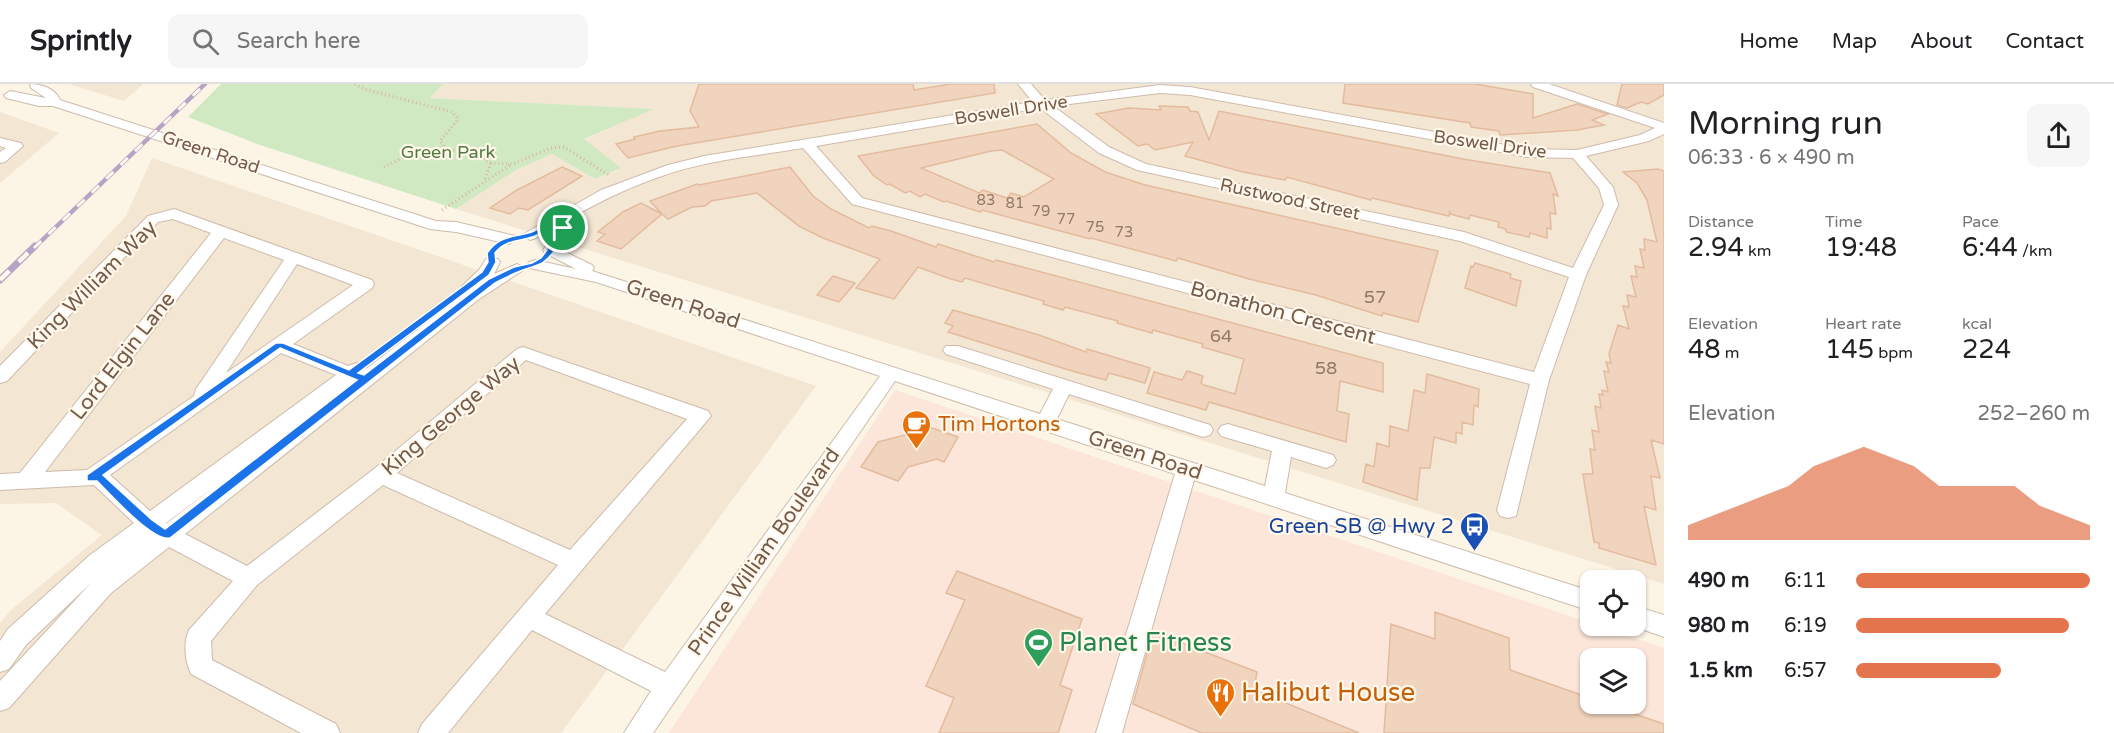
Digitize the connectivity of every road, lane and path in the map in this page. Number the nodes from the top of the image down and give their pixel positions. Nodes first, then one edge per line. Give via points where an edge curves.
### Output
1 (35, 84) edge
2 (355, 84) edge
3 (1024, 84) edge
4 (1537, 84) edge
5 (1189, 88) edge
6 (5, 95) edge
7 (54, 102) junction
8 (1042, 104) junction
9 (1664, 128) edge
10 (0, 142) edge
11 (806, 143) junction
12 (446, 149) junction
13 (481, 149) dead end
14 (475, 153) junction
15 (1577, 154) junction
16 (0, 159) edge
17 (490, 163) junction
18 (513, 164) junction
19 (384, 167) dead end
20 (609, 175) dead end
21 (483, 182) junction
22 (442, 210) dead end
23 (577, 210) junction
24 (435, 226) junction
25 (221, 231) junction
26 (530, 235) junction
27 (509, 238) junction
28 (551, 246) junction
29 (294, 257) junction
30 (491, 257) junction
31 (526, 267) junction
32 (1578, 275) junction
33 (598, 277) junction
34 (279, 345) junction
35 (952, 350) dead end
36 (892, 372) junction
37 (358, 376) junction
38 (0, 378) edge
39 (1540, 380) junction
40 (1064, 386) junction
41 (196, 404) junction
42 (1046, 422) junction
43 (1203, 430) dead end
44 (1227, 431) dead end
45 (1283, 448) junction
46 (1326, 460) dead end
47 (1186, 469) junction
48 (381, 475) junction
49 (91, 478) junction
50 (26, 481) junction
51 (0, 482) edge
52 (1273, 497) junction
53 (1508, 510) dead end
54 (157, 529) junction
55 (574, 562) junction
56 (249, 578) junction
57 (1580, 599) edge
58 (528, 617) junction
59 (1646, 620) edge
60 (1664, 626) edge
61 (0, 661) edge
62 (669, 687) junction
63 (0, 699) edge
64 (327, 733) edge
65 (431, 733) edge
66 (637, 733) edge
67 (1109, 733) edge

1 - 6 street
1 - 7 street, Green Road
2 - 12 path via 452,112 457,121 440,141
3 - 8 street, Rustwood Street
4 - 9 street
5 - 8 street, Boswell Drive
5 - 15 street, Boswell Drive via 1527,153
6 - 7 street, Green Road
7 - 24 street, Green Road
8 - 11 street, Boswell Drive
8 - 32 street, Rustwood Street via 1104,150 1142,167 1464,237
9 - 15 street, Boswell Drive via 1644,138
10 - 16 street via 16,146
11 - 23 street, Boswell Drive via 704,160 655,173
11 - 39 street, Bonathon Crescent via 857,201
12 - 14 path
12 - 19 path via 404,157
13 - 14 path
14 - 17 path
15 - 32 street via 1606,187 1611,205
17 - 18 path
17 - 21 path
18 - 20 path via 551,148 564,147
18 - 21 path
21 - 22 path
23 - 26 street, Boswell Drive
23 - 28 street, Boswell Drive
24 - 27 street, Green Road
24 - 30 street, Green Road
25 - 29 street, King William Way
25 - 38 street, King William Way via 174,214 153,219
25 - 50 street, Lord Elgin Lane
26 - 27 street
26 - 28 street, Green Road via 542,237
27 - 30 street via 497,245
28 - 31 street, Boswell Drive via 544,260
28 - 33 street, Green Road
29 - 34 street, King William Way via 366,284
29 - 41 street, King William Way
30 - 31 street, Green Road via 502,268
30 - 37 street via 486,273
31 - 33 street, Green Road
31 - 37 street, Boswell Drive via 492,281
32 - 39 street
33 - 36 street, Green Road
34 - 37 street
34 - 41 street, King William Way
35 - 40 street
36 - 42 street, Green Road
36 - 62 street, Prince William Boulevard
37 - 54 street
39 - 53 street
40 - 42 street
40 - 43 street
41 - 49 street, King William Way
42 - 47 street, Green Road
44 - 45 street
45 - 46 street
45 - 52 street
47 - 52 street, Green Road
47 - 67 street
48 - 55 street
48 - 55 street, King George Way via 523,353 701,416
48 - 56 street, King George Way
49 - 50 street
49 - 54 street via 99,477
50 - 51 street
52 - 57 street, Green Road
54 - 56 street
54 - 61 street via 98,561 17,638
54 - 63 street
55 - 58 street, King George Way
56 - 64 street, King George Way via 198,638 200,666
58 - 62 street
58 - 65 street, King George Way
59 - 60 street
62 - 66 street, Prince William Boulevard

